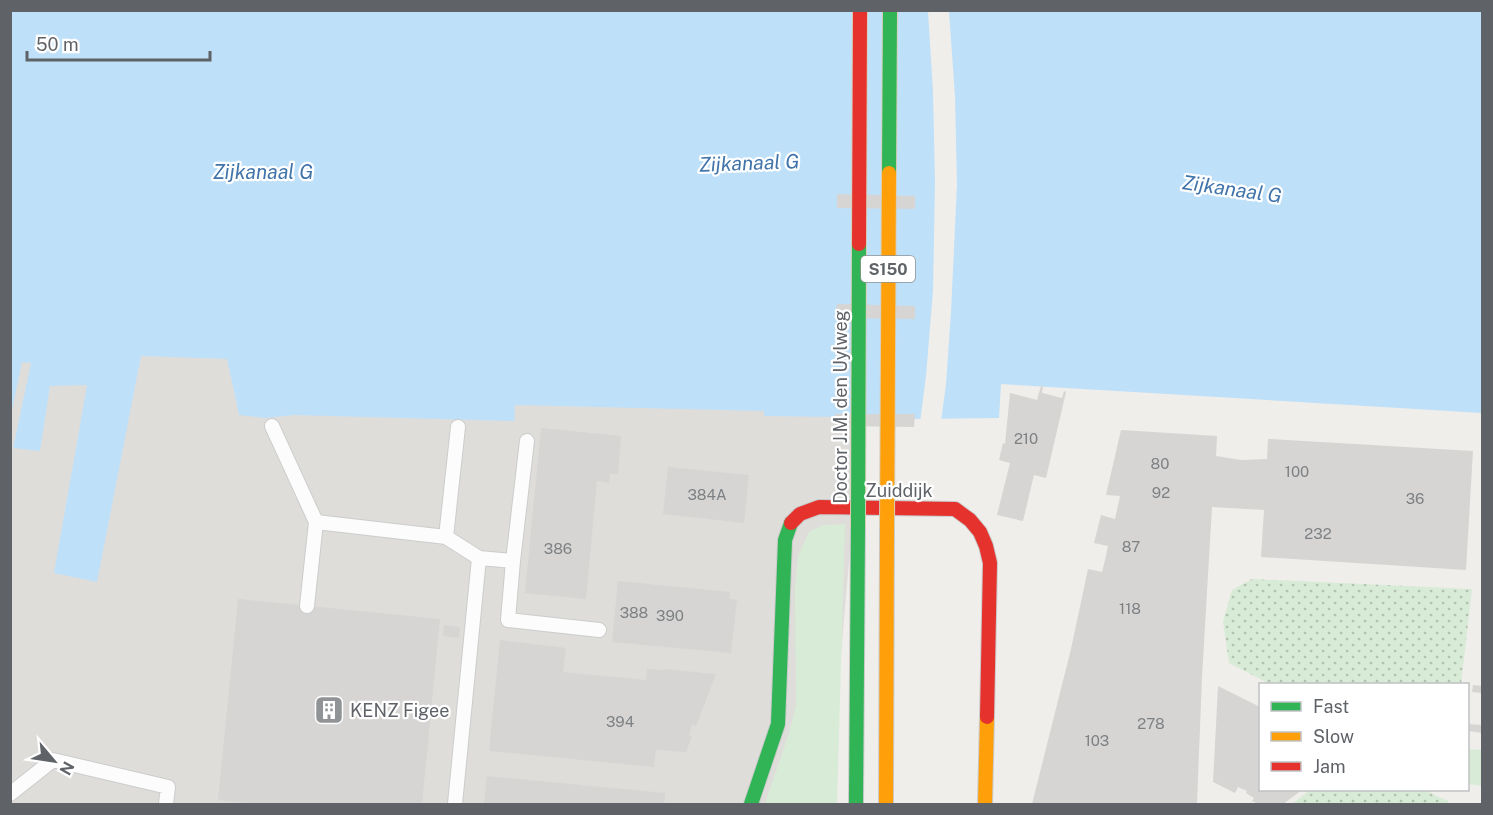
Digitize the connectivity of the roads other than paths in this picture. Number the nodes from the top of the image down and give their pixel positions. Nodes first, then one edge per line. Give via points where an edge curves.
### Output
1 (860, 10) edge
2 (890, 10) edge
3 (272, 426) dead end
4 (458, 427) dead end
5 (526, 441) dead end
6 (316, 522) junction
7 (446, 537) junction
8 (479, 558) junction
9 (513, 561) junction
10 (307, 606) dead end
11 (599, 630) dead end
12 (10, 794) edge
13 (166, 804) edge
14 (455, 804) edge
15 (751, 804) edge
16 (856, 804) edge
17 (885, 804) edge
18 (985, 804) edge

1 - 16 main road, Doctor J.M. den Uylweg / S150, bridge
2 - 17 main road, S150, bridge
3 - 6 lane
4 - 7 lane
5 - 9 lane
6 - 7 lane
6 - 10 lane
7 - 8 lane
8 - 9 lane
8 - 14 lane
9 - 11 lane via 508,620
12 - 13 lane via 53,760 168,787
15 - 18 main road, Zuiddijk via 778,724 784,540 790,523 800,513 819,507 955,509 969,518 981,534 990,564

